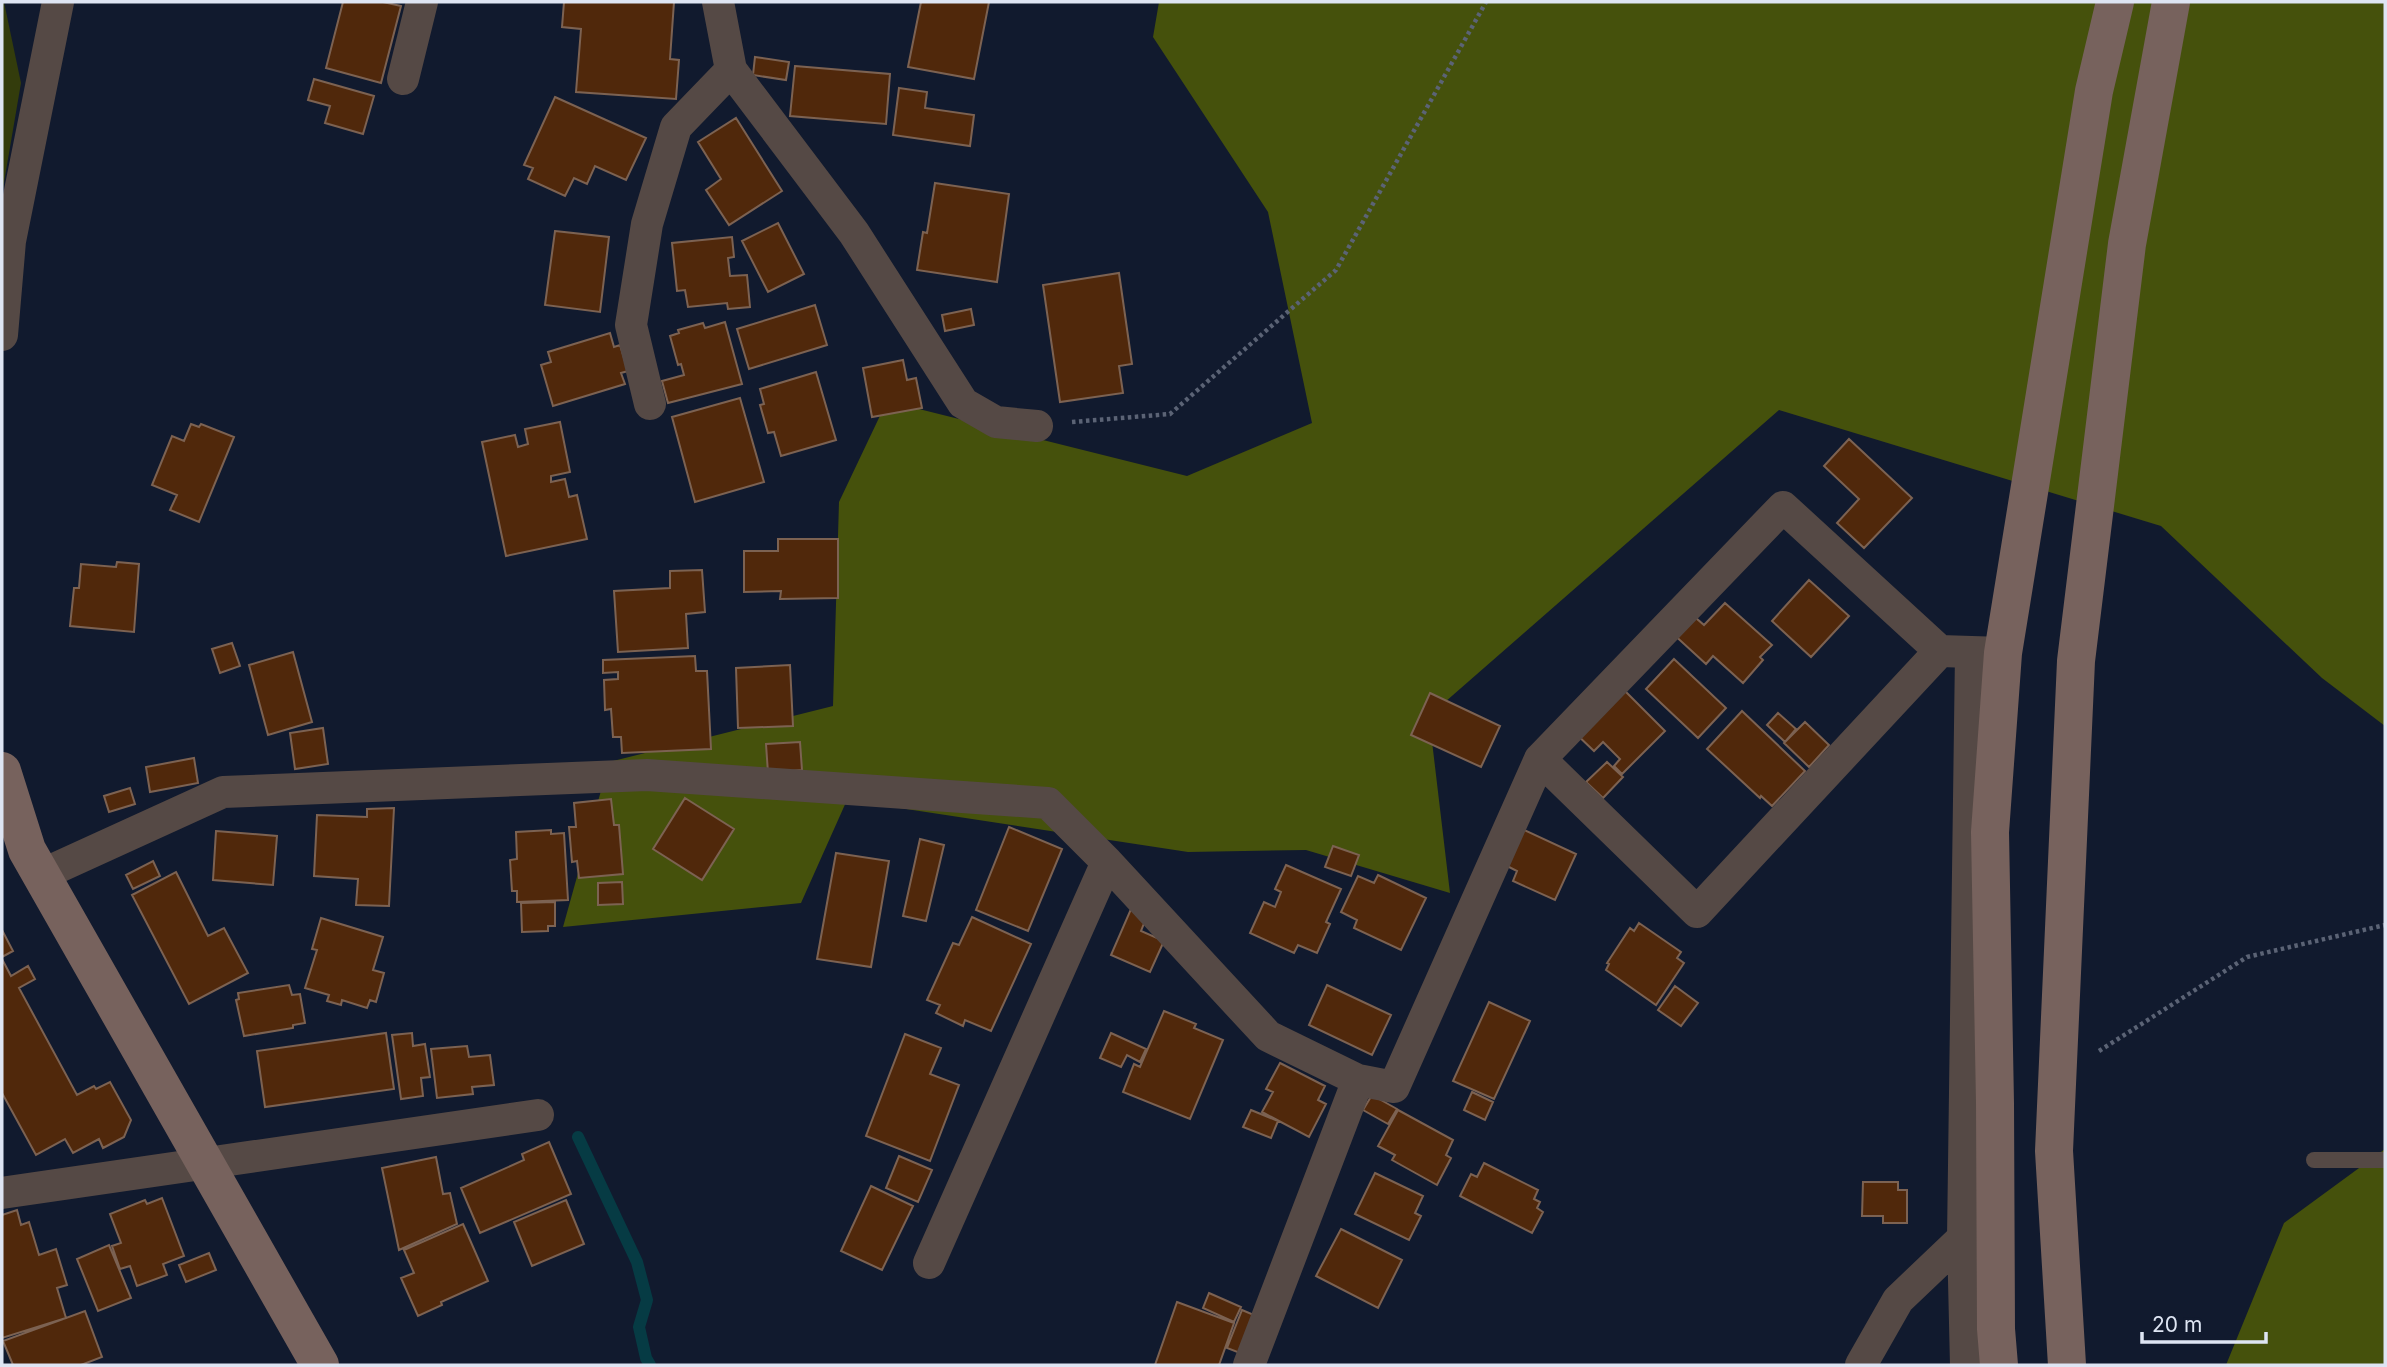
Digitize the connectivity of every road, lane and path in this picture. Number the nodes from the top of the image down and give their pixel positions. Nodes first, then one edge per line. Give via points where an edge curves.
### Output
1 (58, 2) edge
2 (422, 2) edge
3 (718, 2) edge
4 (1486, 2) edge
5 (2115, 2) edge
6 (2171, 2) edge
7 (730, 70) junction
8 (403, 79) dead end
9 (2, 335) edge
10 (650, 404) dead end
11 (1037, 426) joint
12 (1940, 651) junction
13 (1987, 653) junction
14 (1540, 759) junction
15 (2, 771) edge
16 (1107, 862) junction
17 (41, 875) junction
18 (2385, 925) edge
19 (2057, 1078) junction
20 (1358, 1080) junction
21 (538, 1115) dead end
22 (2314, 1160) dead end
23 (2385, 1160) edge
24 (208, 1164) junction
25 (2, 1193) edge
26 (1963, 1238) junction
27 (929, 1263) dead end
28 (320, 1365) edge
29 (1249, 1365) edge
30 (1861, 1365) edge
31 (1966, 1365) edge
32 (1999, 1365) edge
33 (2067, 1365) edge

1 - 9 street via 10,241
2 - 8 street
3 - 7 street
4 - 11 path via 1336,270 1170,414
5 - 13 street
6 - 19 street via 2127,244 2076,661
7 - 10 street via 676,127 647,224 631,325
7 - 11 street via 854,233 963,403 996,422
12 - 13 street
12 - 14 street via 1783,507
12 - 14 street via 1697,912
13 - 26 street
13 - 32 street
14 - 20 street via 1394,1087
15 - 17 street via 27,850
16 - 17 street via 1048,803 647,775 223,792
16 - 20 street via 1268,1036
16 - 27 street
17 - 24 street
18 - 19 path via 2248,957
19 - 33 street via 2054,1151
20 - 29 street
21 - 24 street
22 - 23 lane
24 - 25 street
24 - 28 street
26 - 30 street via 1898,1300
26 - 31 street

